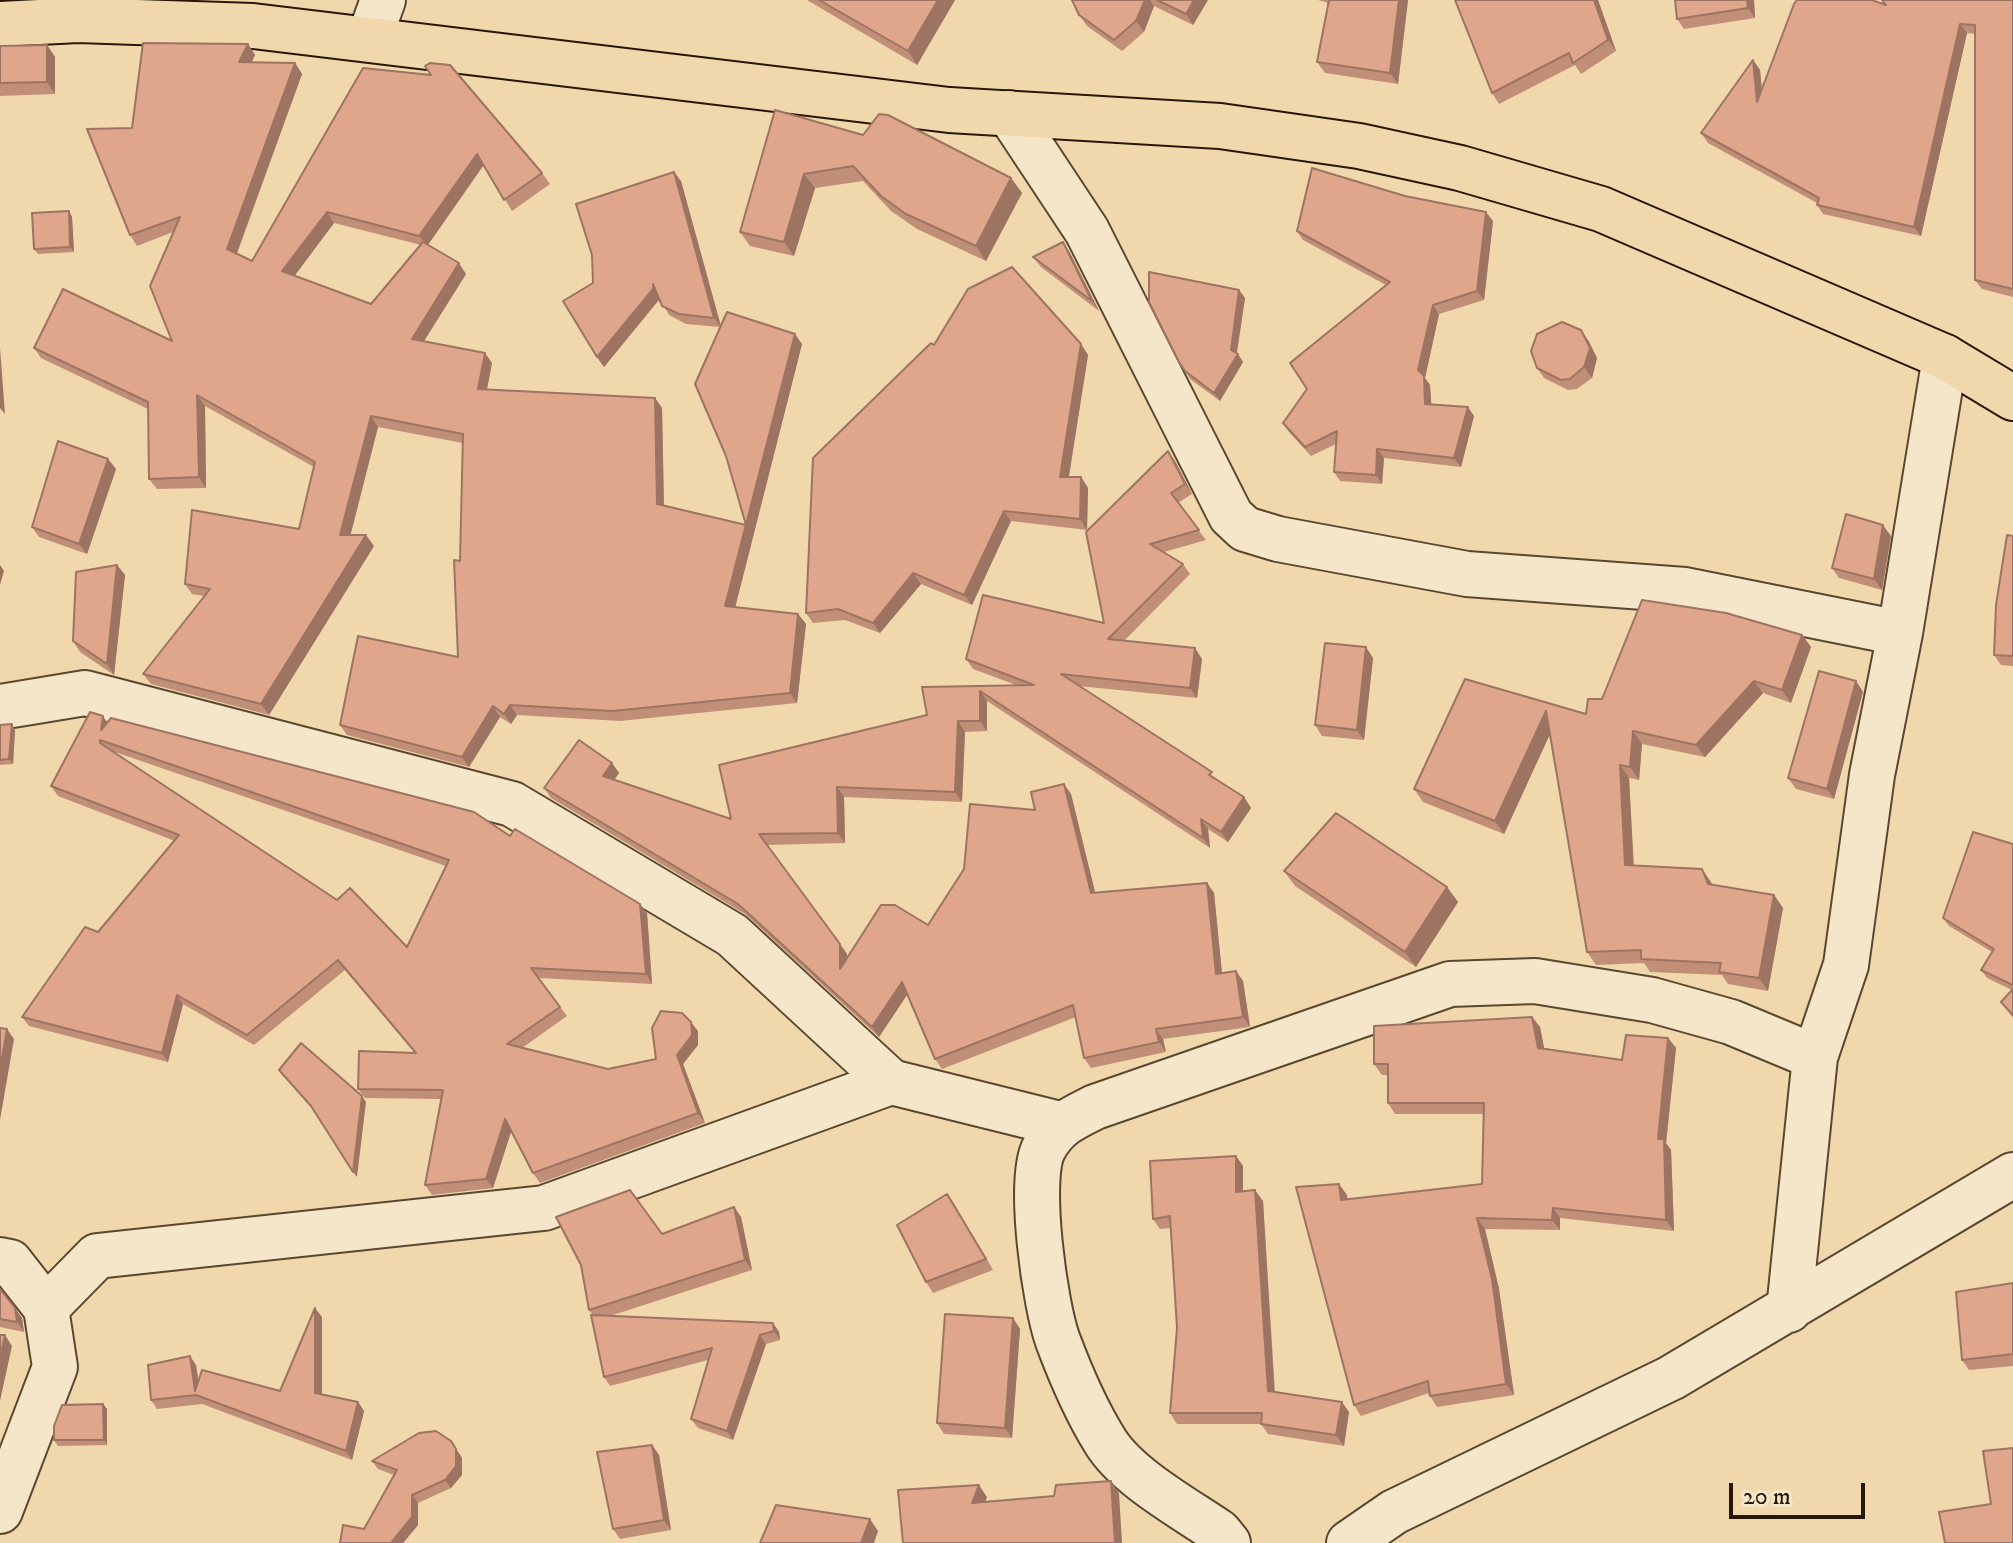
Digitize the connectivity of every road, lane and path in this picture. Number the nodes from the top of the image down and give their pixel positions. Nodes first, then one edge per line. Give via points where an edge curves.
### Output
1 (376, 20) edge
2 (0, 24) edge
3 (1009, 113) junction
4 (1945, 357) junction
5 (2013, 398) edge
6 (1900, 633) junction
7 (0, 707) edge
8 (1815, 1057) junction
9 (891, 1082) junction
10 (1060, 1124) junction
11 (2013, 1175) edge
12 (0, 1260) edge
13 (46, 1308) junction
14 (1789, 1310) junction
15 (0, 1511) edge
16 (1228, 1543) edge
17 (1349, 1543) edge

1 - 2 main road via 253,26 78,20
1 - 3 main road via 949,110
3 - 4 main road via 1220,126 1359,146 1460,168 1601,209
3 - 6 street via 1087,231 1231,516 1245,529 1467,574 1685,590
4 - 5 main road
4 - 6 street
6 - 8 street via 1872,775 1846,965
7 - 9 street via 85,693 512,804 732,935
8 - 10 street via 1731,1022 1652,1000 1535,981 1450,984 1095,1107
8 - 14 street
9 - 10 street
9 - 13 street via 544,1208 97,1256
10 - 16 street via 1042,1150 1036,1179 1041,1249 1057,1339 1106,1443 1143,1479
11 - 14 street
12 - 13 street via 10,1262
13 - 15 street via 55,1367
14 - 17 street via 1671,1378 1394,1512

